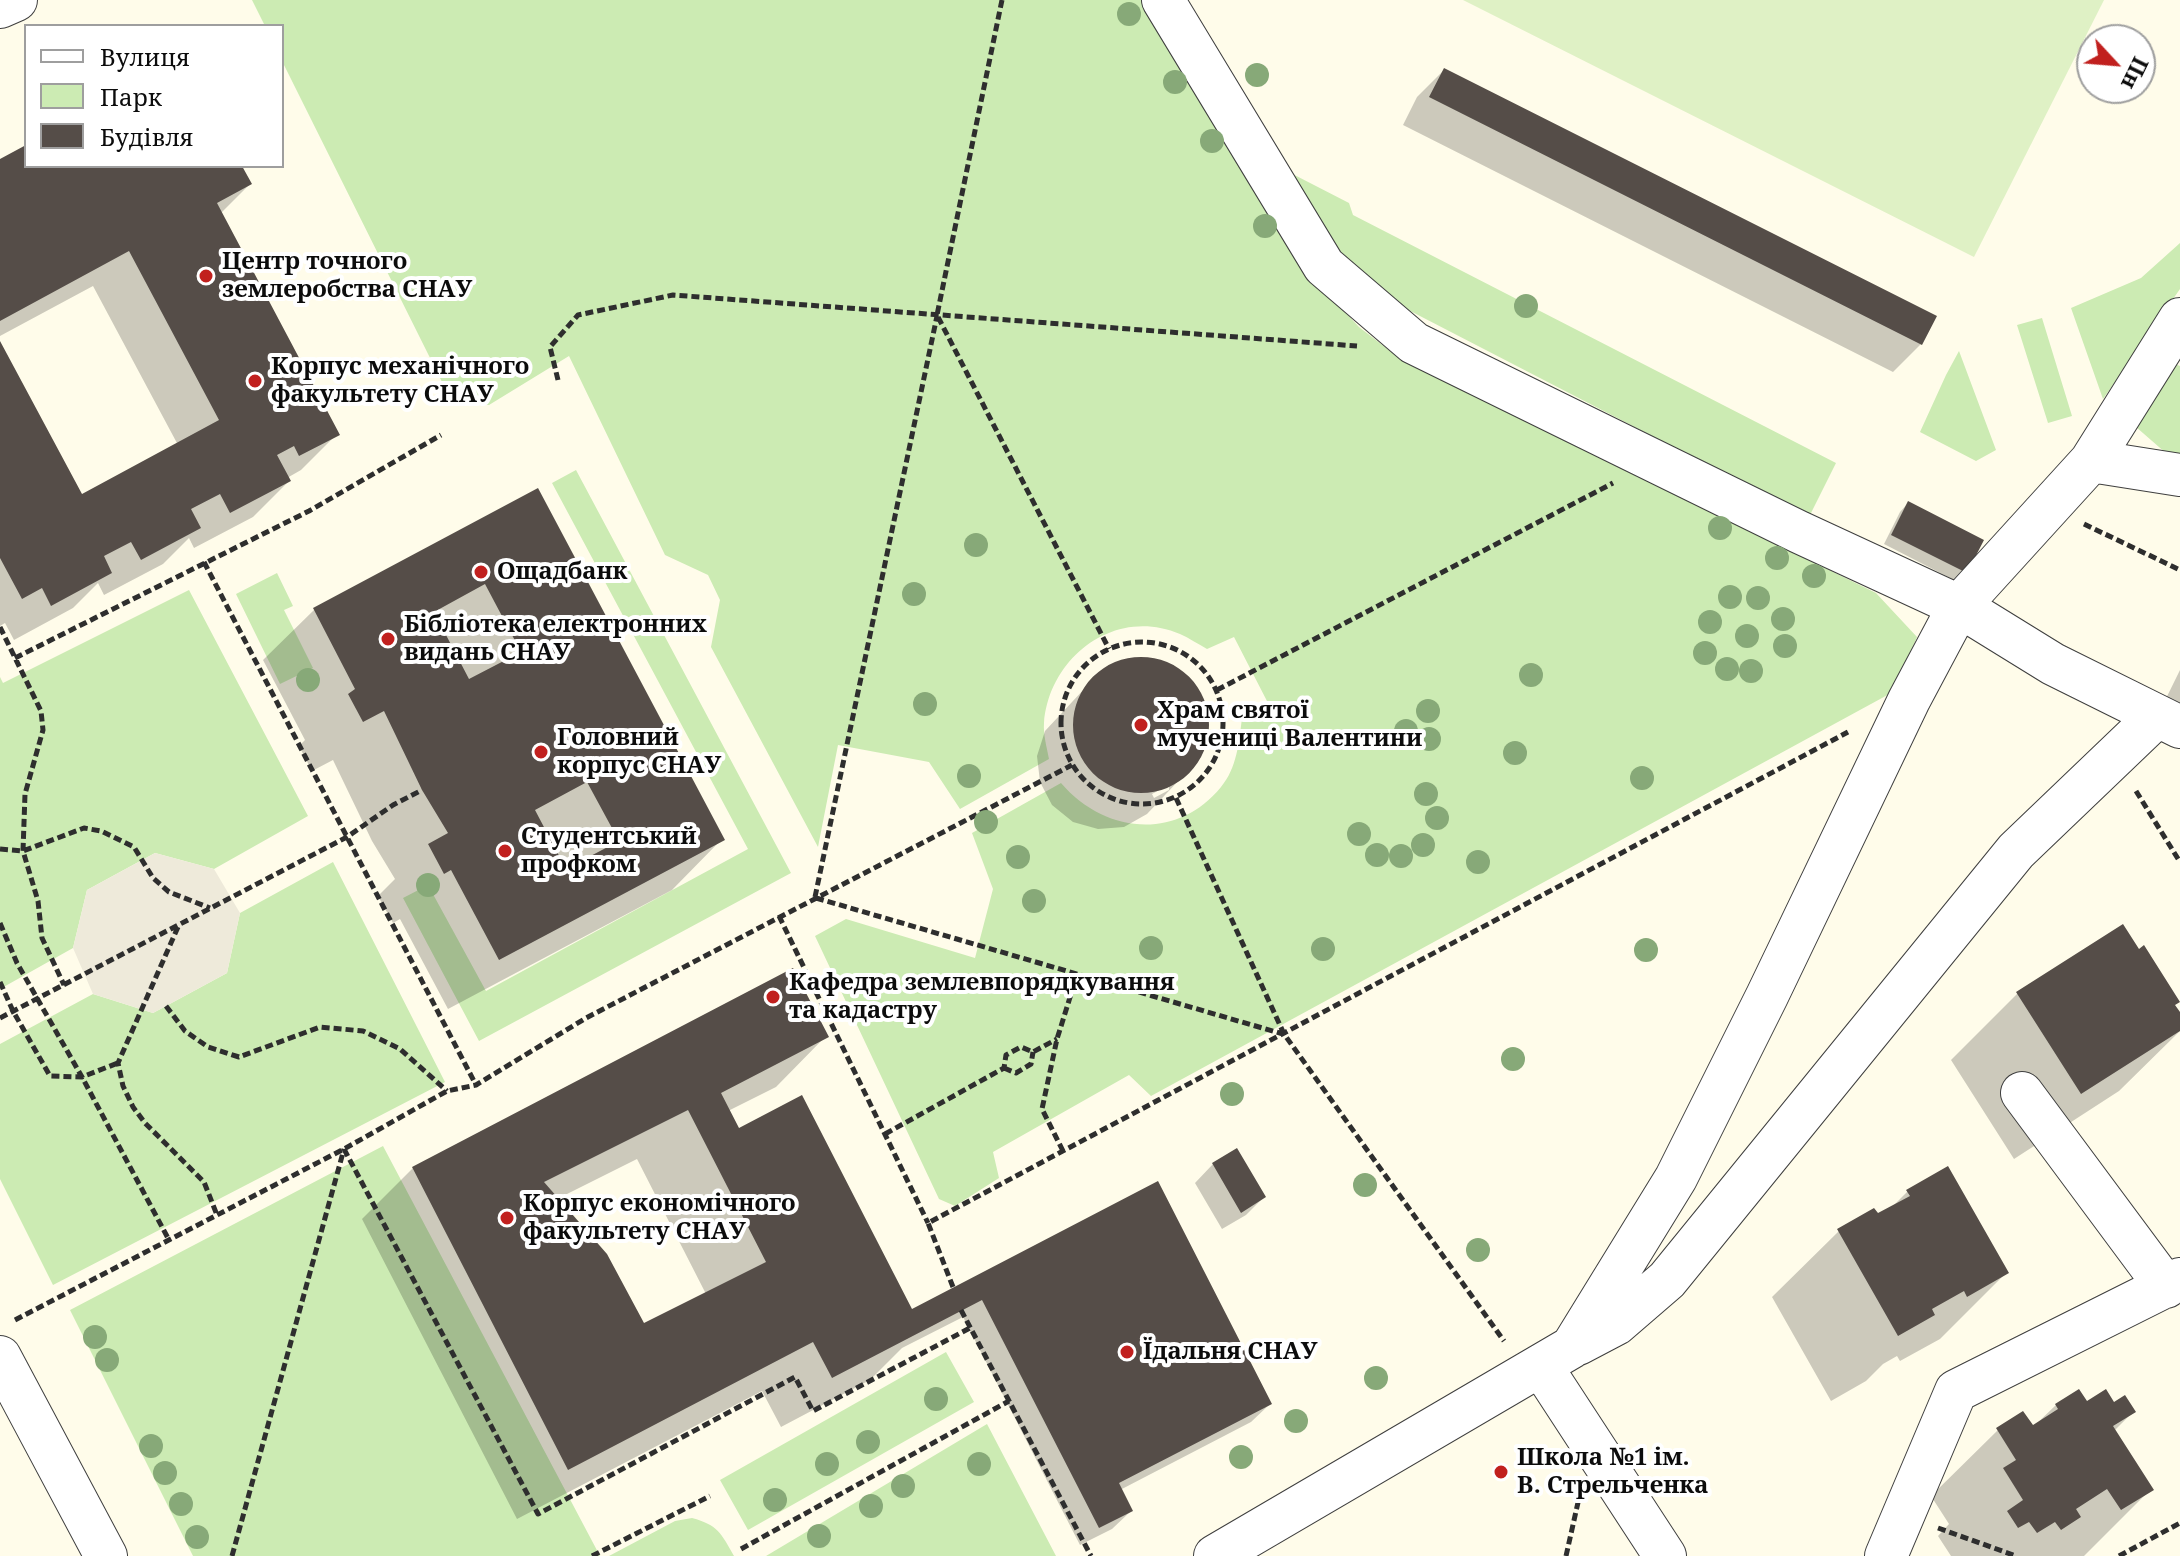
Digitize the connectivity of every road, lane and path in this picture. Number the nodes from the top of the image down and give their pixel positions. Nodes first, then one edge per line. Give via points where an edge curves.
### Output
1 (16, 0) edge
2 (1002, 0) edge
3 (1163, 0) edge
4 (0, 7) edge
5 (937, 315) junction
6 (2180, 319) edge
7 (1414, 343) junction
8 (558, 380) dead end
9 (441, 435) dead end
10 (1656, 460) junction
11 (2091, 461) junction
12 (2180, 475) edge
13 (2050, 507) junction
14 (204, 562) junction
15 (2180, 570) edge
16 (1959, 606) junction
17 (0, 627) edge
18 (1109, 649) junction
19 (15, 658) junction
20 (1217, 690) junction
21 (2168, 721) edge
22 (1853, 729) dead end
23 (2115, 756) junction
24 (1072, 765) junction
25 (422, 790) dead end
26 (1176, 798) junction
27 (347, 837) junction
28 (0, 849) edge
29 (23, 851) junction
30 (2180, 862) edge
31 (815, 898) junction
32 (211, 908) junction
33 (779, 916) junction
34 (0, 923) edge
35 (178, 925) junction
36 (1077, 975) junction
37 (0, 982) edge
38 (64, 985) junction
39 (38, 998) junction
40 (166, 1006) dead end
41 (13, 1011) junction
42 (0, 1018) edge
43 (1284, 1034) junction
44 (1057, 1039) junction
45 (1033, 1052) junction
46 (118, 1063) junction
47 (1004, 1068) junction
48 (82, 1077) junction
49 (476, 1085) junction
50 (447, 1091) junction
51 (2022, 1093) dead end
52 (885, 1134) junction
53 (344, 1149) junction
54 (1063, 1151) junction
55 (217, 1215) junction
56 (928, 1223) junction
57 (169, 1240) junction
58 (2173, 1283) edge
59 (953, 1287) dead end
60 (961, 1310) dead end
61 (970, 1328) junction
62 (6, 1340) edge
63 (1556, 1356) junction
64 (1009, 1401) junction
65 (710, 1496) dead end
66 (1904, 1515) junction
67 (2180, 1523) edge
68 (741, 1549) dead end
69 (106, 1556) edge
70 (232, 1556) edge
71 (592, 1556) edge
72 (1091, 1556) edge
73 (1215, 1556) edge
74 (1665, 1556) edge
75 (1886, 1556) edge
76 (2016, 1556) edge
77 (2119, 1556) edge

1 - 4 lane
2 - 5 path
3 - 7 lane via 1324,266
5 - 7 path via 1370,347
5 - 8 path via 673,295 578,315 550,347
5 - 18 path
5 - 31 path
6 - 11 lane
7 - 10 lane
9 - 14 path via 309,511
10 - 16 lane
10 - 20 path
11 - 12 lane
11 - 13 lane
13 - 15 path
13 - 16 lane
14 - 19 path
14 - 27 path
16 - 21 lane via 2053,664
16 - 63 lane via 1676,1178
17 - 19 path
18 - 20 path via 1159,643 1183,652 1204,668
18 - 24 path via 1074,678 1064,699 1063,744
19 - 29 path via 41,711 43,730 25,794
20 - 26 path via 1224,714 1223,740 1197,784
21 - 23 lane
22 - 43 path
23 - 30 path
23 - 63 lane via 2016,851 1667,1280 1616,1324
24 - 26 path via 1087,784 1129,804 1153,805
24 - 31 path
25 - 27 path
26 - 43 path
27 - 32 path
27 - 49 path
28 - 29 path
29 - 32 path via 84,828 101,831 134,847 153,878 169,892
29 - 38 path via 42,938
31 - 33 path
31 - 36 path
32 - 35 path
33 - 49 path via 586,1018
33 - 52 path
34 - 39 path
35 - 38 path
35 - 46 path
36 - 43 path
36 - 44 path
37 - 41 path
38 - 39 path
39 - 41 path
39 - 48 path
40 - 50 path via 185,1031 208,1047 239,1057 320,1027 363,1031 400,1049
41 - 42 path
41 - 48 path via 50,1076
43 - 54 path
43 - 63 path via 1500,1338
44 - 45 path
44 - 54 path via 1042,1109
45 - 47 path via 1031,1064 1016,1073
45 - 47 path via 1021,1047 1013,1051 1006,1055
46 - 48 path
46 - 55 path via 133,1107 204,1182
47 - 52 path
48 - 57 path
49 - 50 path
50 - 53 path
51 - 58 lane
52 - 56 path
53 - 55 path
53 - 61 path via 538,1514 795,1377 813,1411
53 - 70 path
54 - 56 path
55 - 57 path
56 - 59 path
57 - 62 path
58 - 66 lane via 1956,1391
60 - 61 path
61 - 64 path
62 - 69 lane
63 - 73 lane
63 - 74 lane
64 - 68 path
64 - 72 path
65 - 71 path
66 - 75 lane
66 - 76 path
67 - 77 path

